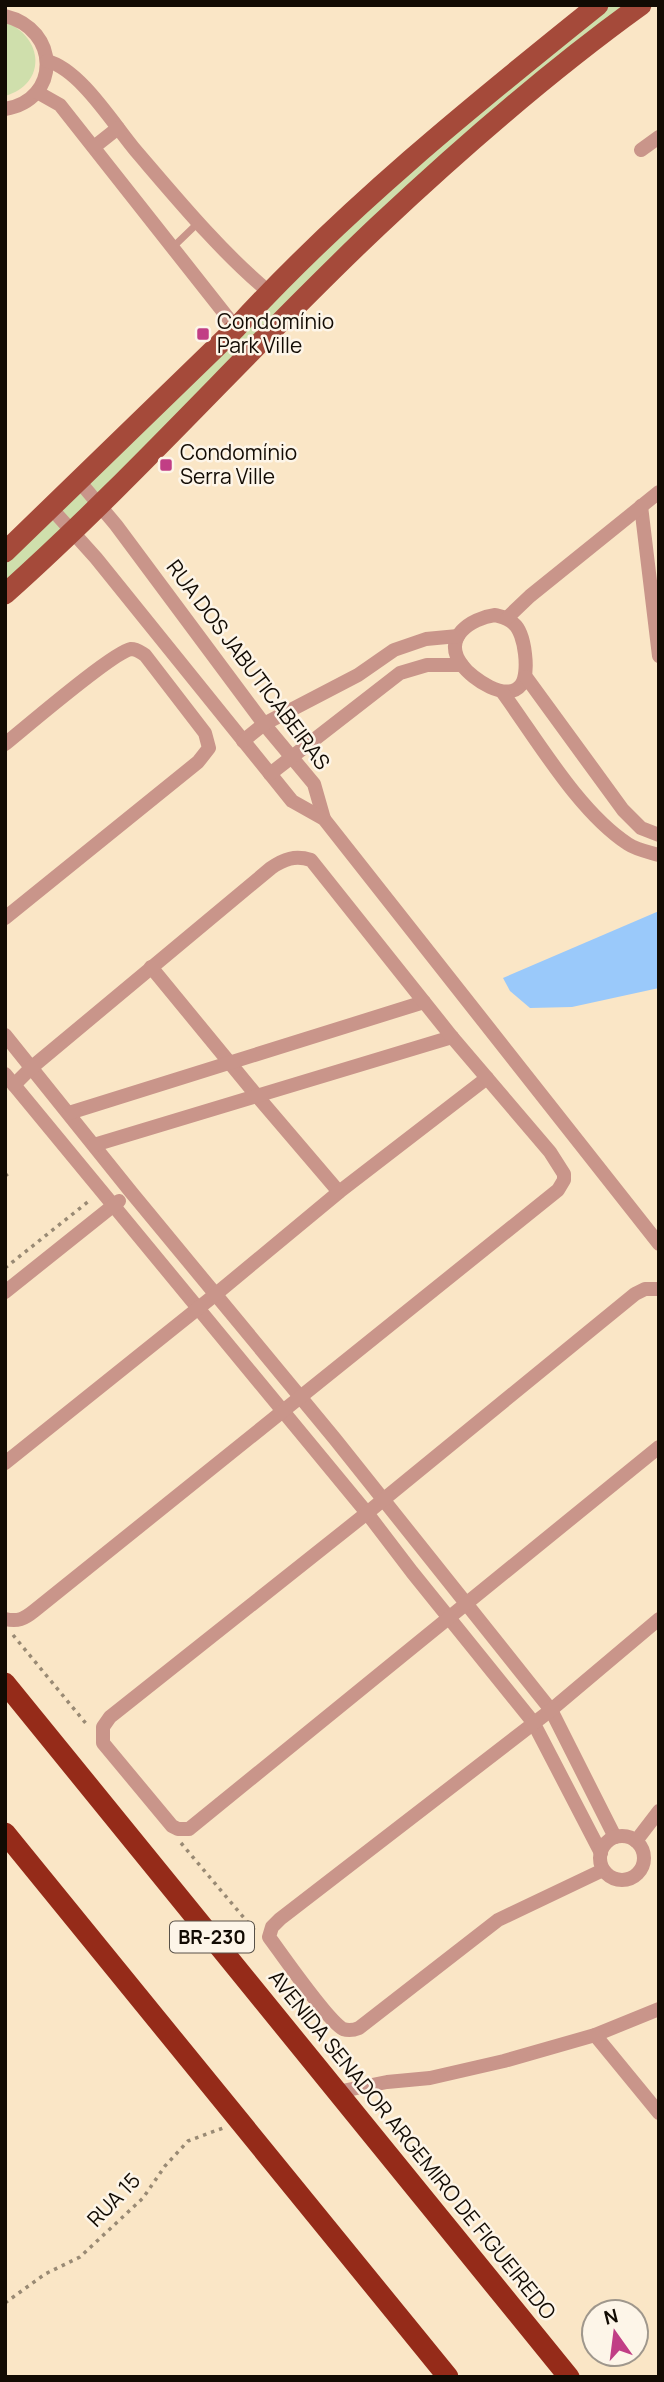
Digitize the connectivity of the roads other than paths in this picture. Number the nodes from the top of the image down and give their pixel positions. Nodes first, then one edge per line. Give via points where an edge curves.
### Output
1 (598, 5) edge
2 (641, 5) edge
3 (13, 14) edge
4 (47, 61) junction
5 (37, 92) junction
6 (5, 109) edge
7 (118, 128) junction
8 (659, 137) edge
9 (94, 147) junction
10 (641, 150) dead end
11 (200, 222) junction
12 (173, 247) junction
13 (270, 292) junction
14 (236, 328) junction
15 (79, 481) junction
16 (659, 492) edge
17 (100, 505) junction
18 (641, 506) junction
19 (51, 508) junction
20 (74, 533) junction
21 (5, 552) edge
22 (5, 594) edge
23 (507, 618) junction
24 (458, 636) junction
25 (659, 656) edge
26 (462, 665) junction
27 (526, 677) junction
28 (503, 693) junction
29 (264, 724) junction
30 (243, 741) junction
31 (5, 744) edge
32 (293, 756) junction
33 (270, 774) junction
34 (324, 819) junction
35 (659, 835) edge
36 (659, 855) edge
37 (5, 918) edge
38 (151, 967) junction
39 (424, 1002) junction
40 (5, 1035) edge
41 (452, 1037) junction
42 (230, 1064) junction
43 (32, 1068) junction
44 (487, 1078) junction
45 (10, 1080) edge
46 (257, 1096) junction
47 (69, 1113) junction
48 (94, 1145) junction
49 (131, 1192) junction
50 (339, 1192) junction
51 (114, 1206) junction
52 (659, 1244) edge
53 (659, 1289) edge
54 (5, 1292) edge
55 (215, 1294) junction
56 (196, 1308) junction
57 (300, 1396) junction
58 (282, 1410) junction
59 (659, 1447) edge
60 (5, 1463) edge
61 (383, 1500) junction
62 (367, 1513) junction
63 (465, 1604) junction
64 (449, 1618) junction
65 (659, 1619) edge
66 (7, 1624) edge
67 (5, 1683) edge
68 (551, 1710) junction
69 (533, 1722) junction
70 (659, 1811) edge
71 (5, 1833) edge
72 (615, 1837) junction
73 (636, 1841) junction
74 (601, 1853) junction
75 (603, 1870) junction
76 (659, 2008) edge
77 (595, 2035) junction
78 (338, 2092) junction
79 (659, 2113) edge
80 (448, 2377) edge
81 (569, 2377) edge

1 - 13 main road via 484,96
2 - 17 main road via 496,118 377,227
3 - 4 street via 39,36
4 - 5 street
4 - 7 street via 72,74
5 - 6 street via 27,102
5 - 9 street via 60,105
7 - 9 street
7 - 11 street
8 - 10 street
9 - 12 street
11 - 12 lane
11 - 13 street via 246,273
12 - 14 street
13 - 14 main road
14 - 15 main road
15 - 17 street, RUA DOS JABUTICABEIRAS
15 - 19 main road
16 - 18 street
17 - 20 main road
17 - 29 street, RUA DOS JABUTICABEIRAS
18 - 23 street
18 - 25 street
19 - 20 street
19 - 21 main road
20 - 22 main road
20 - 30 street
23 - 24 street via 483,616 471,621
23 - 27 street via 522,634
24 - 26 street
24 - 29 street via 426,639 394,650
26 - 28 street
26 - 32 street via 427,665 400,674
27 - 28 street via 517,689
27 - 35 street via 623,810 641,828
28 - 36 street via 608,829 631,846
29 - 30 street
29 - 32 street, RUA DOS JABUTICABEIRAS
30 - 33 street
31 - 37 street via 131,649 145,655 205,733 209,748 198,762
32 - 33 street
32 - 34 street, RUA DOS JABUTICABEIRAS via 314,784
33 - 34 street via 292,801
34 - 52 street
38 - 39 street via 271,868 302,856 311,860
38 - 42 street
38 - 43 street
39 - 41 street
39 - 42 street
40 - 43 street
41 - 44 street
41 - 46 street
42 - 46 street
42 - 47 street
43 - 45 street
43 - 47 street
44 - 50 street
44 - 57 street via 550,1152 564,1180 558,1190
45 - 51 street
46 - 48 street
46 - 50 street
47 - 48 street
48 - 49 street
49 - 51 street
49 - 55 street
50 - 55 street
51 - 54 street
51 - 56 street
53 - 61 street via 635,1294
55 - 56 street
55 - 57 street
56 - 58 street
56 - 60 street
57 - 58 street
57 - 61 street
58 - 62 street
58 - 66 street via 24,1619
59 - 63 street
61 - 62 street
61 - 63 street
62 - 64 street
62 - 64 street via 110,1717 102,1734 110,1752 172,1826 190,1829
63 - 64 street
63 - 68 street
64 - 69 street
65 - 68 street
67 - 78 highway, AVENIDA SENADOR ARGEMIRO DE FIGUEIREDO / BR-230
68 - 69 street
68 - 72 street
69 - 74 street
69 - 75 street via 281,1919 269,1937 327,2013 350,2031 498,1920
70 - 73 street
71 - 80 highway
72 - 73 street
72 - 74 street
73 - 75 street via 644,1852 640,1873 621,1881
74 - 75 street
76 - 77 street
77 - 78 street via 430,2078
77 - 79 street
78 - 81 highway, AVENIDA SENADOR ARGEMIRO DE FIGUEIREDO / BR-230

